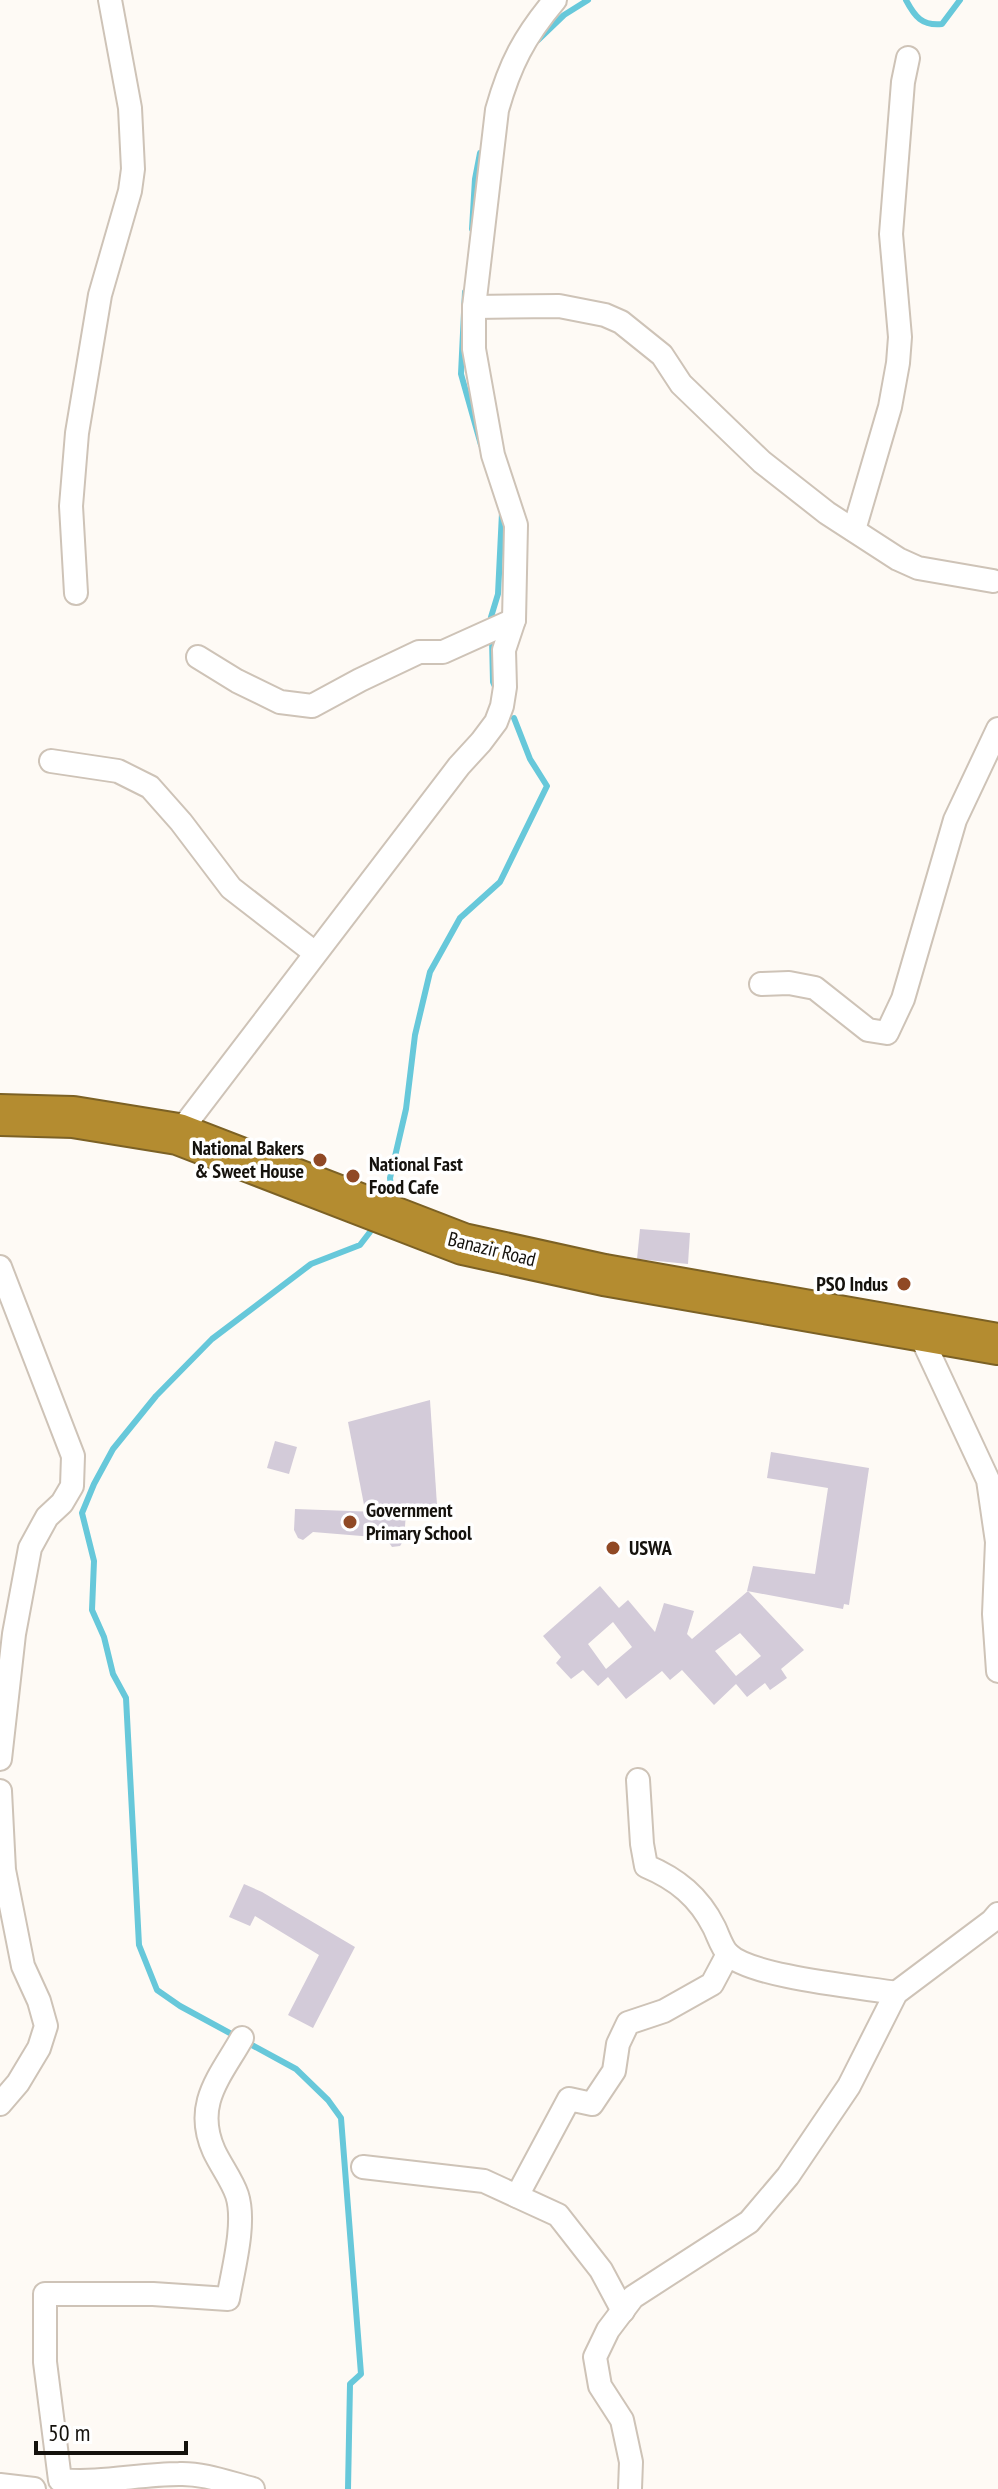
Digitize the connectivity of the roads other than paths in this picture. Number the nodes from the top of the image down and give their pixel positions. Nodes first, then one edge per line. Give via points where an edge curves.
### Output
1 (110, 0) edge
2 (555, 0) edge
3 (908, 58) dead end
4 (474, 307) junction
5 (854, 530) junction
6 (993, 581) dead end
7 (76, 593) dead end
8 (514, 620) junction
9 (198, 657) dead end
10 (998, 729) edge
11 (51, 761) dead end
12 (315, 953) junction
13 (761, 984) dead end
14 (0, 1115) edge
15 (178, 1134) junction
16 (0, 1267) edge
17 (918, 1330) junction
18 (998, 1344) edge
19 (998, 1671) edge
20 (0, 1759) edge
21 (638, 1780) dead end
22 (0, 1791) edge
23 (998, 1914) edge
24 (728, 1954) junction
25 (896, 1993) junction
26 (242, 2038) dead end
27 (0, 2104) edge
28 (363, 2167) dead end
29 (517, 2196) junction
30 (623, 2311) junction
31 (60, 2480) junction
32 (0, 2485) edge
33 (34, 2489) edge
34 (253, 2489) edge
35 (630, 2489) edge

1 - 7 street via 130,108 133,169 100,295 77,433 71,506
2 - 4 street via 525,40 497,110
3 - 5 street via 891,234 898,363
4 - 5 street via 559,306 621,322 662,355 681,384 762,462
4 - 8 street via 474,349 493,455 516,525
5 - 6 street via 918,568
8 - 9 street via 443,652 419,652 312,706 280,702
8 - 12 street via 504,650 505,687 496,722
10 - 13 street via 955,820 903,999 887,1033 868,1030 815,988
11 - 12 street via 118,771 150,787 231,888
12 - 15 street
14 - 15 highway, Banazir Road via 73,1117
15 - 17 highway, Banazir Road via 463,1244 604,1275
16 - 20 street via 73,1456 72,1486 30,1548
17 - 18 highway, Banazir Road
17 - 19 street via 988,1480 997,1542
21 - 24 street via 646,1866 690,1892
22 - 27 street via 7,1884 23,1966 46,2026 39,2048
23 - 25 street
24 - 25 street via 763,1972
24 - 29 street via 712,1984 664,2011 628,2023 614,2071 592,2104 569,2099
25 - 30 street via 849,2086 788,2176 749,2222 633,2297
26 - 31 street via 207,2099 205,2122 238,2197 239,2232 228,2299 45,2294 45,2362
28 - 29 street via 484,2181
29 - 30 street via 558,2215 601,2270
30 - 35 street via 595,2357 600,2386 622,2420 631,2462
31 - 33 street
31 - 34 street via 181,2474
32 - 33 street

